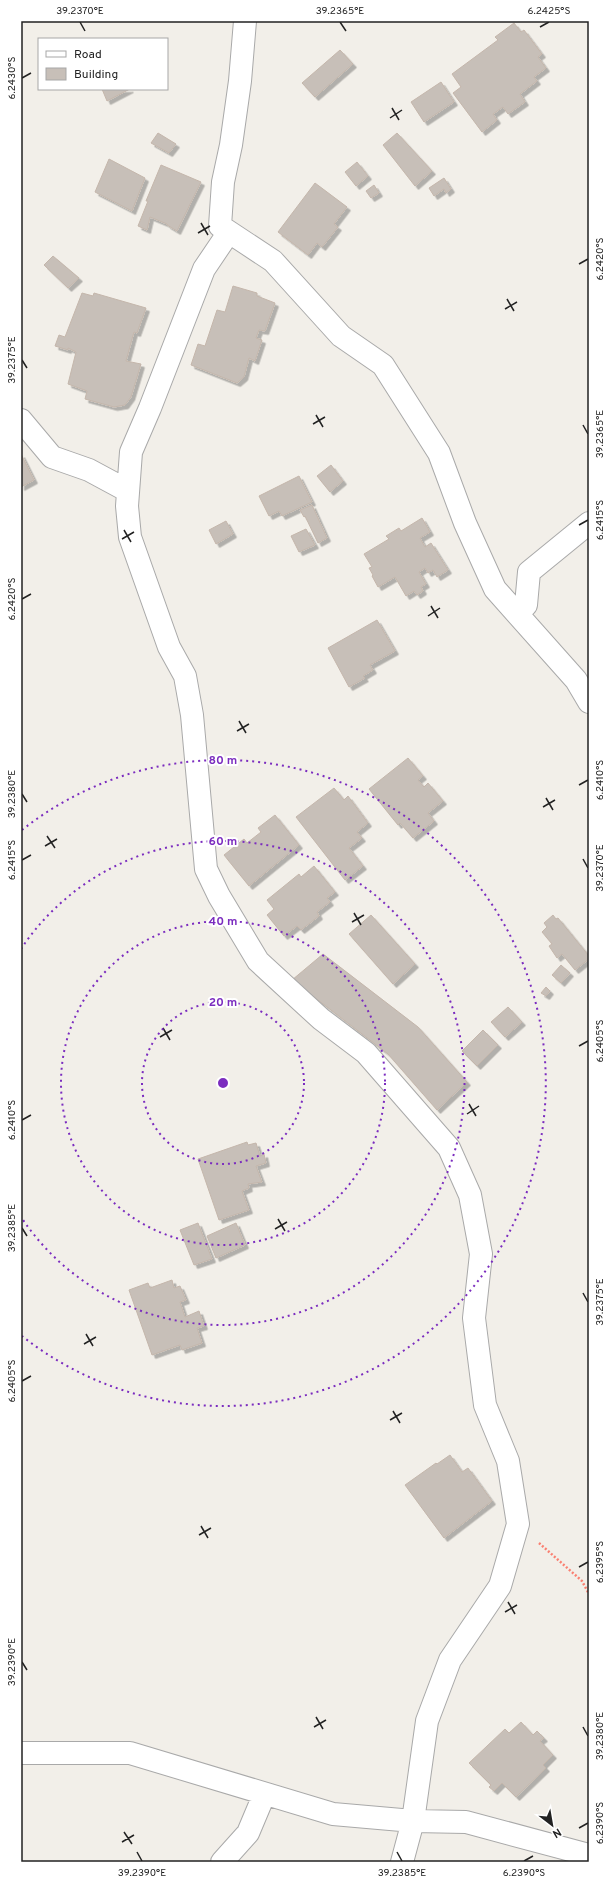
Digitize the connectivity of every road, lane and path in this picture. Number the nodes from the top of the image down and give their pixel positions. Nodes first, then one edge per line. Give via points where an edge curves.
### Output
1 (245, 21) edge
2 (229, 232) junction
3 (21, 420) edge
4 (128, 491) junction
5 (589, 523) edge
6 (517, 613) junction
7 (589, 702) edge
8 (518, 1524) junction
9 (589, 1594) edge
10 (21, 1753) edge
11 (264, 1795) junction
12 (413, 1821) junction
13 (589, 1855) edge
14 (222, 1862) edge
15 (402, 1862) edge

1 - 2 street via 240,81 223,182 220,226
2 - 4 street via 204,270 131,452
2 - 6 street via 273,261 341,336 383,364 439,453 465,523 495,589
3 - 4 street via 52,457 89,470
4 - 8 street via 130,537 169,647 185,676 192,715 206,869 258,961 321,1019 366,1053 449,1148 470,1195 481,1254 474,1318 485,1405 508,1461
5 - 6 street via 529,572 526,605
6 - 7 street via 576,680
8 - 9 path via 582,1581
8 - 12 street via 500,1586 450,1660 427,1721
10 - 11 street via 130,1753
11 - 12 street via 333,1814
11 - 14 street via 248,1833
12 - 13 street via 466,1822
12 - 15 street

